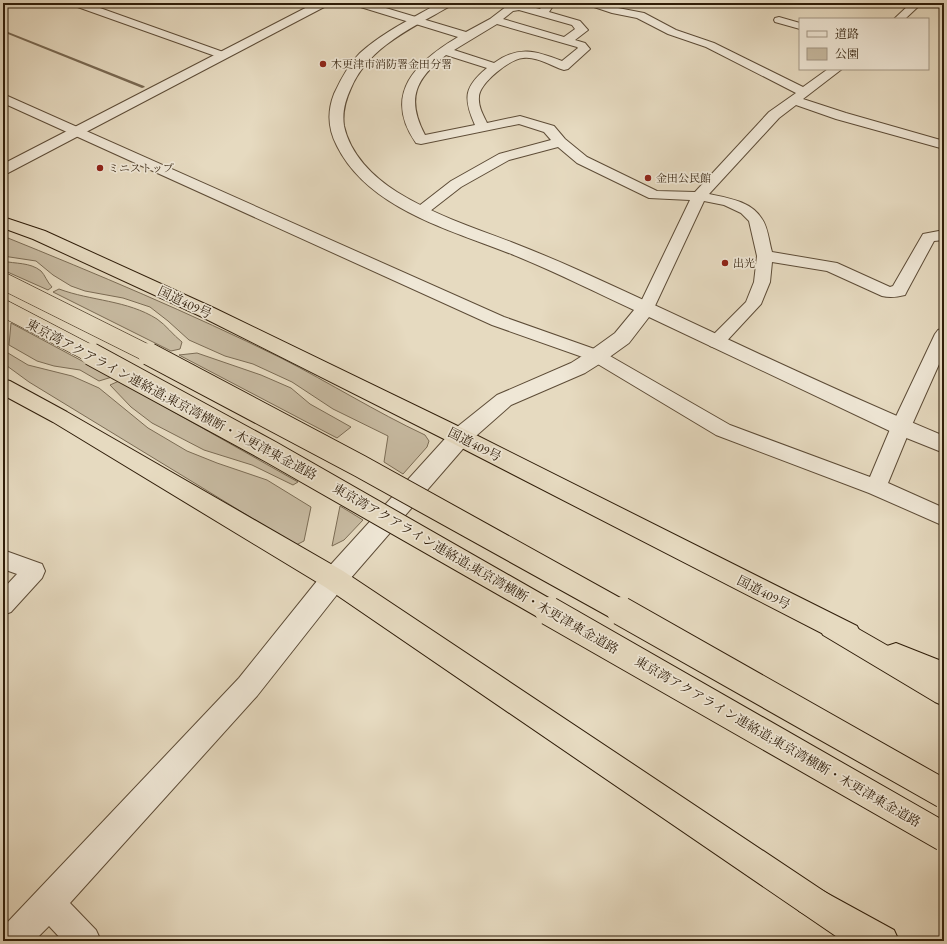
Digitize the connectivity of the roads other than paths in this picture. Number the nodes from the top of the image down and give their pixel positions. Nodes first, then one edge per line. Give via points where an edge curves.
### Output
1 (76, 3) edge
2 (324, 3) edge
3 (358, 3) edge
4 (448, 3) edge
5 (550, 3) edge
6 (592, 3) edge
7 (634, 3) edge
8 (917, 3) edge
9 (373, 5) edge
10 (543, 14) junction
11 (640, 15) junction
12 (900, 18) edge
13 (418, 20) junction
14 (495, 20) junction
15 (779, 20) dead end
16 (799, 26) edge
17 (466, 36) junction
18 (565, 41) junction
19 (446, 51) junction
20 (222, 55) junction
21 (496, 67) junction
22 (835, 70) edge
23 (798, 96) junction
24 (3, 98) edge
25 (483, 128) junction
26 (76, 131) junction
27 (560, 142) junction
28 (944, 145) edge
29 (3, 170) edge
30 (699, 196) junction
31 (420, 212) junction
32 (3, 222) edge
33 (944, 236) edge
34 (765, 256) junction
35 (3, 282) edge
36 (3, 308) edge
37 (646, 308) junction
38 (716, 342) junction
39 (942, 342) edge
40 (597, 356) junction
41 (3, 386) edge
42 (901, 427) junction
43 (460, 436) junction
44 (944, 445) edge
45 (876, 487) junction
46 (944, 517) edge
47 (3, 559) edge
48 (334, 579) junction
49 (3, 605) edge
50 (832, 627) junction
51 (944, 675) edge
52 (944, 693) edge
53 (944, 794) edge
54 (944, 837) edge
55 (810, 900) junction
56 (49, 903) junction
57 (12, 941) edge
58 (85, 941) edge
59 (871, 941) edge
60 (883, 941) edge

1 - 20 street
2 - 20 street
3 - 9 street
4 - 13 street
5 - 10 street
6 - 11 street
7 - 11 street
8 - 12 street
9 - 13 street
10 - 14 street via 520,7 510,8
10 - 18 street via 576,23 582,30
11 - 23 street via 672,32 717,48
13 - 17 street
13 - 31 street via 381,44 357,65 339,99 336,116 340,136 350,156 366,175 390,194
14 - 17 street
14 - 18 street
15 - 16 street
17 - 19 street
18 - 21 street via 581,45 584,49 564,66 524,53 515,54
19 - 21 street
19 - 25 street via 424,66 414,81 408,100 410,118 421,140
20 - 26 street
21 - 25 street via 480,81 473,92 473,106
22 - 23 street
23 - 28 street via 841,116
23 - 30 street via 774,115
24 - 26 street
25 - 27 street via 520,120 549,129
26 - 29 street
26 - 40 street via 498,321
27 - 30 street via 582,160 654,194
27 - 31 street via 504,157 456,184
30 - 34 street via 728,202 746,210 756,220
30 - 37 street
31 - 37 street via 544,261
32 - 43 highway, 国道409号 via 39,235 207,312
33 - 34 street via 928,237 899,291 888,292 831,266
34 - 38 street via 762,282 754,304
35 - 53 highway, 東京湾アクアライン連絡道;東京湾横断・木更津東金道路, bridge via 111,333 294,430
36 - 54 highway, 東京湾アクアライン連絡道;東京湾横断・木更津東金道路, bridge via 271,452
37 - 38 street
37 - 40 street via 622,338
38 - 42 street
39 - 42 street
40 - 43 street via 578,368 504,400
40 - 45 street via 723,430
41 - 48 highway via 60,416
42 - 44 street
42 - 45 street
43 - 48 street
43 - 50 highway, 国道409号
45 - 46 street
47 - 49 street via 34,571
48 - 55 highway
48 - 56 street via 248,687
50 - 51 highway, 国道409号
50 - 52 highway
55 - 59 highway
55 - 60 highway
56 - 57 street
56 - 58 street

